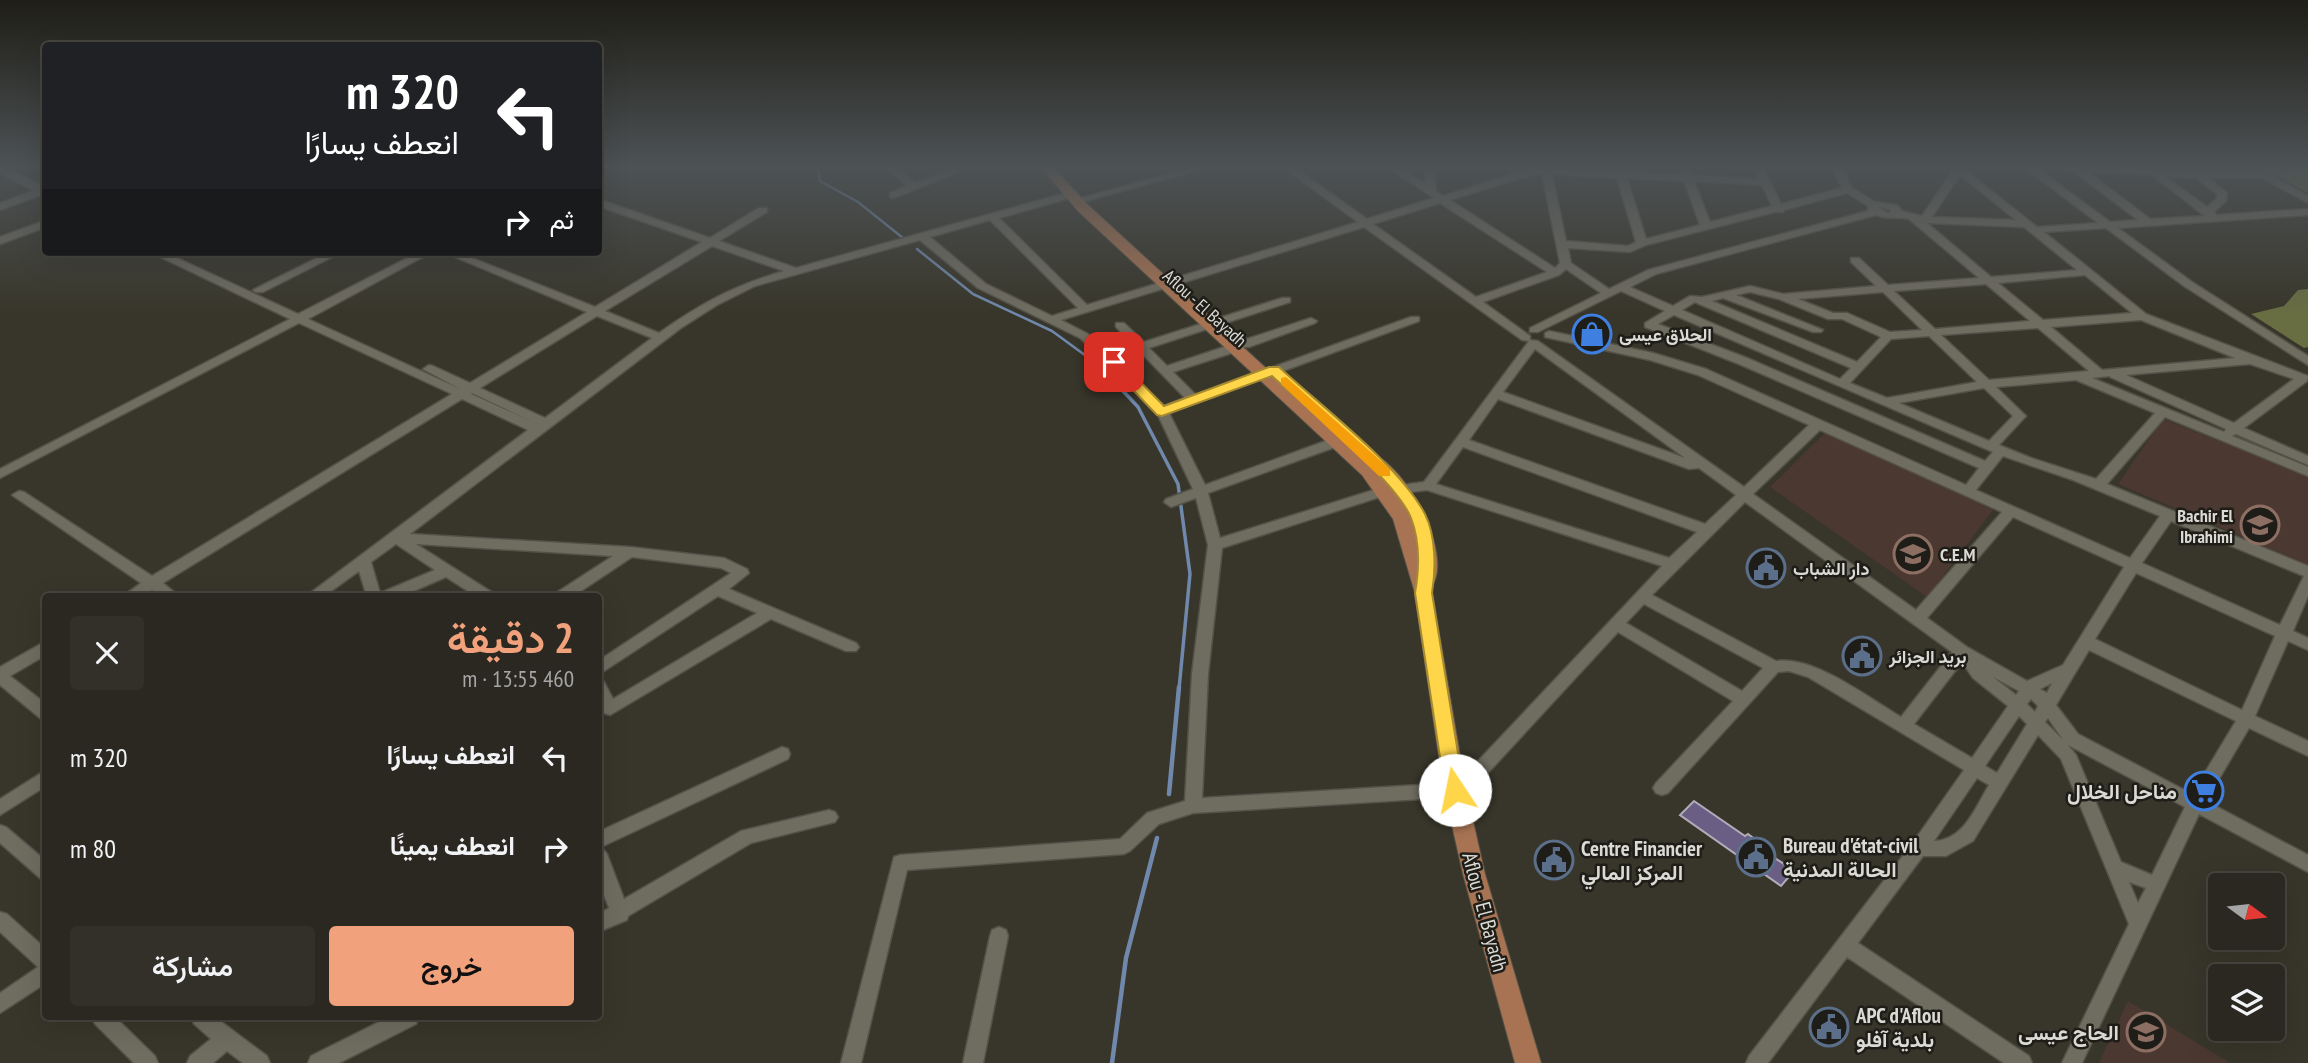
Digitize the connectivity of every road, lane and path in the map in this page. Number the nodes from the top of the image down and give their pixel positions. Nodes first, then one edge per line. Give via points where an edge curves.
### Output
1 (635, 215) edge
2 (755, 215) edge
3 (1006, 215) edge
4 (1091, 215) edge
5 (1355, 215) edge
6 (1388, 215) edge
7 (1465, 215) edge
8 (1555, 215) edge
9 (1633, 215) edge
10 (1701, 215) edge
11 (1760, 215) edge
12 (1854, 215) edge
13 (1904, 215) edge
14 (1928, 215) edge
15 (2015, 215) edge
16 (2092, 215) edge
17 (2137, 215) edge
18 (2211, 215) joint
19 (2224, 215) edge
20 (1913, 217) junction
21 (993, 218) junction
22 (42, 219) edge
23 (1925, 220) junction
24 (2308, 221) edge
25 (2147, 222) junction
26 (1367, 223) junction
27 (42, 225) edge
28 (1706, 228) junction
29 (2111, 229) junction
30 (2034, 230) junction
31 (0, 236) edge
32 (924, 238) junction
33 (712, 241) junction
34 (0, 242) edge
35 (1642, 243) junction
36 (1561, 244) junction
37 (164, 256) edge
38 (185, 256) edge
39 (329, 256) edge
40 (420, 256) edge
41 (458, 256) edge
42 (1855, 260) dead end
43 (1566, 264) junction
44 (796, 272) junction
45 (2087, 272) junction
46 (1555, 273) junction
47 (1988, 280) junction
48 (1169, 282) junction
49 (1621, 287) junction
50 (1886, 289) junction
51 (259, 290) junction
52 (1607, 292) junction
53 (1723, 294) junction
54 (1783, 297) junction
55 (1286, 300) dead end
56 (1476, 301) junction
57 (1701, 301) junction
58 (1085, 309) junction
59 (1673, 310) junction
60 (597, 312) junction
61 (1570, 315) junction
62 (304, 316) junction
63 (2142, 316) junction
64 (1832, 317) junction
65 (1415, 319) dead end
66 (1051, 320) junction
67 (1311, 321) dead end
68 (1214, 323) junction
69 (1120, 325) dead end
70 (2042, 325) junction
71 (1816, 330) junction
72 (1934, 334) junction
73 (1888, 336) junction
74 (1532, 337) junction
75 (661, 338) junction
76 (1550, 338) junction
77 (1801, 343) junction
78 (1239, 346) junction
79 (1141, 347) junction
80 (1784, 359) junction
81 (1743, 360) junction
82 (2251, 360) junction
83 (2308, 361) edge
84 (1857, 366) junction
85 (1566, 369) junction
86 (1164, 372) junction
87 (1268, 372) junction
88 (2106, 374) junction
89 (2077, 376) junction
90 (2304, 381) edge
91 (1842, 384) junction
92 (1987, 384) junction
93 (466, 391) junction
94 (1497, 394) junction
95 (1194, 400) junction
96 (1886, 402) junction
97 (1162, 411) junction
98 (2162, 413) junction
99 (1818, 424) junction
100 (541, 426) junction
101 (2234, 428) junction
102 (2225, 439) junction
103 (1336, 442) junction
104 (1462, 442) junction
105 (1996, 448) junction
106 (2308, 461) edge
107 (1988, 467) junction
108 (1712, 472) junction
109 (2308, 472) edge
110 (0, 474) edge
111 (2098, 485) junction
112 (1428, 486) junction
113 (1401, 489) junction
114 (1385, 491) junction
115 (1968, 491) junction
116 (1198, 492) junction
117 (1742, 494) junction
118 (19, 495) dead end
119 (1171, 502) dead end
120 (2011, 510) junction
121 (2167, 516) junction
122 (1707, 530) junction
123 (396, 538) junction
124 (1215, 545) junction
125 (630, 552) junction
126 (363, 562) junction
127 (1672, 564) junction
128 (2133, 565) junction
129 (446, 571) junction
130 (2308, 572) edge
131 (2308, 580) edge
132 (152, 582) junction
133 (717, 590) junction
134 (135, 593) edge
135 (167, 593) edge
136 (318, 593) edge
137 (373, 593) edge
138 (394, 593) edge
139 (482, 593) edge
140 (567, 593) edge
141 (1424, 593) junction
142 (1641, 596) junction
143 (769, 612) junction
144 (1917, 619) junction
145 (1615, 624) junction
146 (2285, 634) junction
147 (2087, 642) junction
148 (2308, 644) edge
149 (851, 648) dead end
150 (42, 649) edge
151 (1962, 651) junction
152 (602, 666) edge
153 (1774, 667) junction
154 (2070, 669) junction
155 (0, 675) edge
156 (2029, 689) junction
157 (602, 694) edge
158 (1743, 699) junction
159 (2049, 704) junction
160 (2018, 705) junction
161 (42, 711) edge
162 (2246, 719) junction
163 (2038, 723) junction
164 (1903, 726) junction
165 (2308, 749) edge
166 (782, 754) dead end
167 (1976, 769) junction
168 (42, 780) edge
169 (2000, 783) junction
170 (1662, 788) dead end
171 (1455, 790) junction
172 (1192, 806) junction
173 (2194, 806) junction
174 (0, 808) edge
175 (829, 817) dead end
176 (0, 832) edge
177 (602, 839) edge
178 (1918, 849) junction
179 (2308, 864) edge
180 (602, 865) edge
181 (2115, 868) junction
182 (42, 869) edge
183 (2158, 885) junction
184 (620, 914) junction
185 (0, 920) edge
186 (602, 922) edge
187 (2137, 922) junction
188 (999, 936) dead end
189 (1846, 946) junction
190 (42, 957) edge
191 (42, 975) edge
192 (0, 1004) edge
193 (105, 1020) edge
194 (212, 1020) edge
195 (403, 1020) edge
196 (226, 1039) junction
197 (148, 1063) edge
198 (197, 1063) edge
199 (260, 1063) edge
200 (318, 1063) edge
201 (851, 1063) edge
202 (973, 1063) edge
203 (1528, 1063) edge
204 (1756, 1063) edge
205 (2022, 1063) edge
206 (2072, 1063) edge

1 - 33 street
2 - 33 street
3 - 21 street
4 - 48 main road, Aflou - El Bayadh
5 - 26 street
6 - 26 street
7 - 46 street
8 - 36 street
9 - 35 street
10 - 28 street
11 - 28 street
12 - 49 street via 1664,269
13 - 20 street
14 - 23 street
15 - 30 street
16 - 29 street
17 - 25 street
18 - 19 street
18 - 25 street
20 - 23 street
20 - 47 street
21 - 32 street
21 - 58 street
22 - 31 street
23 - 30 street
24 - 29 street
25 - 29 street
26 - 48 street
26 - 56 street
27 - 34 street
28 - 35 street
29 - 30 street
29 - 83 street
30 - 45 street
32 - 44 street
32 - 66 street via 982,286
33 - 44 street
33 - 60 street
35 - 36 street via 1630,249
36 - 43 street
37 - 62 street
38 - 51 street
39 - 51 street
40 - 62 street
41 - 60 street
42 - 50 street
43 - 46 street
43 - 52 street
44 - 75 street via 751,284 714,301
45 - 47 street
45 - 63 street
46 - 56 street
47 - 50 street
47 - 70 street
48 - 58 street
48 - 68 main road, Aflou - El Bayadh
49 - 52 street
49 - 59 street
50 - 54 street
50 - 72 street
51 - 62 street
52 - 61 street
53 - 54 street via 1750,289
53 - 57 street
53 - 71 street
54 - 64 street
55 - 68 street
56 - 74 street
57 - 59 street via 1694,298
57 - 77 street
58 - 66 street
59 - 80 street
59 - 81 street via 1649,325
60 - 75 street
60 - 93 street
61 - 74 street
61 - 76 street
62 - 93 street
62 - 110 street
63 - 70 street
63 - 82 street
64 - 71 street
64 - 73 street via 1843,315
65 - 87 street
66 - 97 street via 1100,349
67 - 78 street
68 - 78 main road, Aflou - El Bayadh
68 - 79 street
69 - 79 street
70 - 72 street
70 - 88 street
71 - 77 street
72 - 73 street
72 - 92 street
73 - 84 street
74 - 76 street
74 - 85 street
74 - 94 street
75 - 100 street
76 - 85 street via 1551,351
76 - 99 street via 1677,363
77 - 80 street
77 - 84 street
78 - 86 street
78 - 87 main road, Aflou - El Bayadh
79 - 86 street
80 - 81 street
80 - 91 street
81 - 107 street
82 - 88 street
82 - 90 street
84 - 91 street
85 - 108 street
86 - 95 street
87 - 95 street
87 - 103 main road, Aflou - El Bayadh
87 - 113 main road, Aflou - El Bayadh
88 - 89 street
88 - 101 street
89 - 92 street
89 - 98 street
90 - 101 street
91 - 96 street
92 - 96 street
92 - 105 street via 2020,416
93 - 100 street
93 - 132 street
94 - 104 street
94 - 108 street
95 - 97 street
96 - 105 street
97 - 116 street
98 - 102 street
98 - 111 street
99 - 115 street
99 - 117 street
100 - 123 street
101 - 102 street
101 - 106 street
102 - 109 street
103 - 114 main road, Aflou - El Bayadh
103 - 116 street
104 - 112 street
104 - 122 street
105 - 107 street
105 - 111 street
107 - 115 street
108 - 117 street
111 - 121 street
112 - 113 street
112 - 127 street
113 - 114 street
113 - 141 main road, Aflou - El Bayadh via 1423,531
114 - 124 street
114 - 141 main road, Aflou - El Bayadh via 1406,532
115 - 120 street
116 - 119 street
116 - 124 street
117 - 122 street
117 - 144 street
118 - 132 street
120 - 128 street
120 - 144 street
121 - 128 street
121 - 130 street
122 - 127 street
123 - 125 street
123 - 126 street
123 - 129 street
124 - 172 street via 1200,674
125 - 133 street via 724,563 742,573
125 - 140 street
126 - 136 street
126 - 137 street
127 - 142 street
128 - 146 street
128 - 147 street
129 - 138 street
129 - 139 street
131 - 146 street
132 - 134 street
132 - 135 street
133 - 143 street
133 - 152 street
141 - 171 main road, Aflou - El Bayadh
142 - 145 street
142 - 153 street
143 - 149 street
143 - 157 street via 610,709
144 - 151 street
145 - 158 street
145 - 171 street via 1480,773
146 - 148 street
146 - 162 street
147 - 154 street
147 - 162 street
150 - 155 street
151 - 156 street
151 - 160 street via 1979,674
151 - 164 street
153 - 158 street
153 - 164 street via 1806,669
154 - 156 street via 2037,681
154 - 159 street
155 - 161 street
156 - 159 street
156 - 160 street
158 - 170 street
159 - 163 street
159 - 173 street via 2072,739
160 - 163 street
160 - 167 street
162 - 165 street
162 - 173 street
163 - 169 street
163 - 181 street via 2074,764
164 - 167 street
166 - 177 street
167 - 169 street
167 - 178 street
168 - 174 street
169 - 178 street via 1963,840 1946,848
171 - 172 street
171 - 203 main road, Aflou - El Bayadh
172 - 201 street via 1153,818 1124,846 900,863
173 - 179 street
173 - 183 street
175 - 184 street via 747,836
176 - 182 street
178 - 189 street
180 - 184 street
181 - 183 street
181 - 187 street
183 - 187 street
184 - 186 street
185 - 190 street
187 - 206 street
188 - 202 street
189 - 204 street
189 - 205 street
191 - 192 street
193 - 197 street
194 - 196 street
195 - 200 street
196 - 198 street
196 - 199 street

